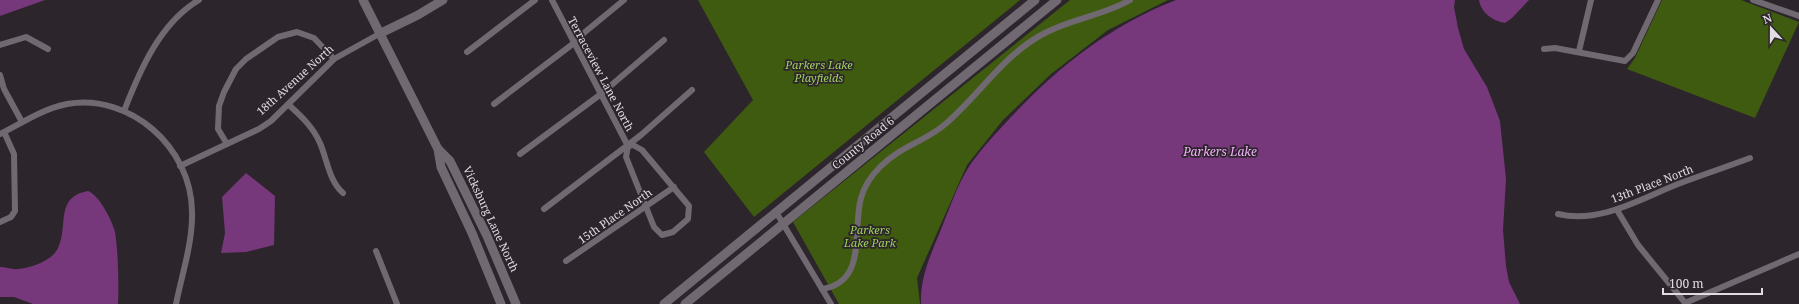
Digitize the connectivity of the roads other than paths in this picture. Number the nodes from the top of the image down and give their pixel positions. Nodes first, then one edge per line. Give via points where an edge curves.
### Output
1 (199, 0) edge
2 (363, 0) edge
3 (443, 0) edge
4 (535, 0) edge
5 (552, 0) edge
6 (624, 0) edge
7 (1035, 0) edge
8 (1057, 0) edge
9 (1130, 0) edge
10 (1591, 0) edge
11 (1658, 0) edge
12 (1753, 0) edge
13 (1799, 16) edge
14 (379, 34) junction
15 (664, 40) dead end
16 (574, 43) junction
17 (0, 45) edge
18 (48, 49) dead end
19 (1544, 49) dead end
20 (1579, 51) junction
21 (467, 52) dead end
22 (334, 59) junction
23 (0, 75) edge
24 (692, 90) dead end
25 (601, 94) junction
26 (494, 104) dead end
27 (289, 105) junction
28 (124, 111) junction
29 (22, 122) junction
30 (2, 133) edge
31 (227, 144) junction
32 (628, 146) junction
33 (438, 149) junction
34 (520, 154) dead end
35 (1750, 158) dead end
36 (180, 166) junction
37 (674, 187) junction
38 (343, 193) dead end
39 (646, 207) junction
40 (544, 209) dead end
41 (1617, 210) junction
42 (776, 212) junction
43 (1558, 214) dead end
44 (0, 222) edge
45 (784, 224) junction
46 (376, 251) dead end
47 (1799, 254) edge
48 (566, 261) dead end
49 (822, 289) junction
50 (1686, 303) edge
51 (176, 304) edge
52 (397, 304) edge
53 (501, 304) edge
54 (516, 304) edge
55 (664, 304) edge
56 (685, 304) edge
57 (831, 304) edge

1 - 28 street via 173,20 141,68
2 - 14 main road, Vicksburg Lane North
3 - 14 main road, 18th Avenue North
4 - 21 street
5 - 16 street, Terraceview Lane North
6 - 16 street
7 - 42 main road, County Road 6
8 - 45 main road, County Road 6
9 - 49 street via 1062,24 1026,44 942,126 893,155 879,167 861,197 856,255 852,269 837,284
10 - 20 street
11 - 20 street via 1633,53 1625,61
12 - 13 street
14 - 22 street, 18th Avenue North
14 - 33 main road, Vicksburg Lane North
15 - 25 street
16 - 25 street, Terraceview Lane North
16 - 26 street
17 - 18 street via 26,37
19 - 20 street
22 - 27 street, 18th Avenue North
22 - 31 street via 314,38 297,32 278,37 246,59 236,69 219,106 218,129
23 - 29 street via 4,89
24 - 32 street
25 - 32 street, Terraceview Lane North
25 - 34 street
27 - 31 street, 18th Avenue North via 271,121
27 - 38 street via 312,128 320,142 334,182
28 - 29 street via 100,104 67,104 51,108
28 - 36 street via 145,122 159,135 171,149
29 - 30 street
30 - 44 street via 14,154 15,211 11,217
31 - 36 street, 18th Avenue North
32 - 37 street, Terraceview Lane North via 638,146
32 - 39 street via 626,157
32 - 40 street
33 - 53 main road, Vicksburg Lane North via 441,167
33 - 54 main road, Vicksburg Lane North via 450,161
35 - 41 street, 13th Place North via 1678,184
36 - 51 street via 190,194 192,218 190,240
37 - 39 street, 15th Place North
37 - 39 street, Terraceview Lane North via 689,206 688,218 673,232 662,235 654,227
39 - 48 street, 15th Place North
41 - 43 street, 13th Place North via 1574,218
41 - 50 street via 1638,245
42 - 45 street
42 - 55 main road, County Road 6
45 - 49 street
45 - 56 main road, County Road 6
46 - 52 street
47 - 50 street
49 - 57 street

